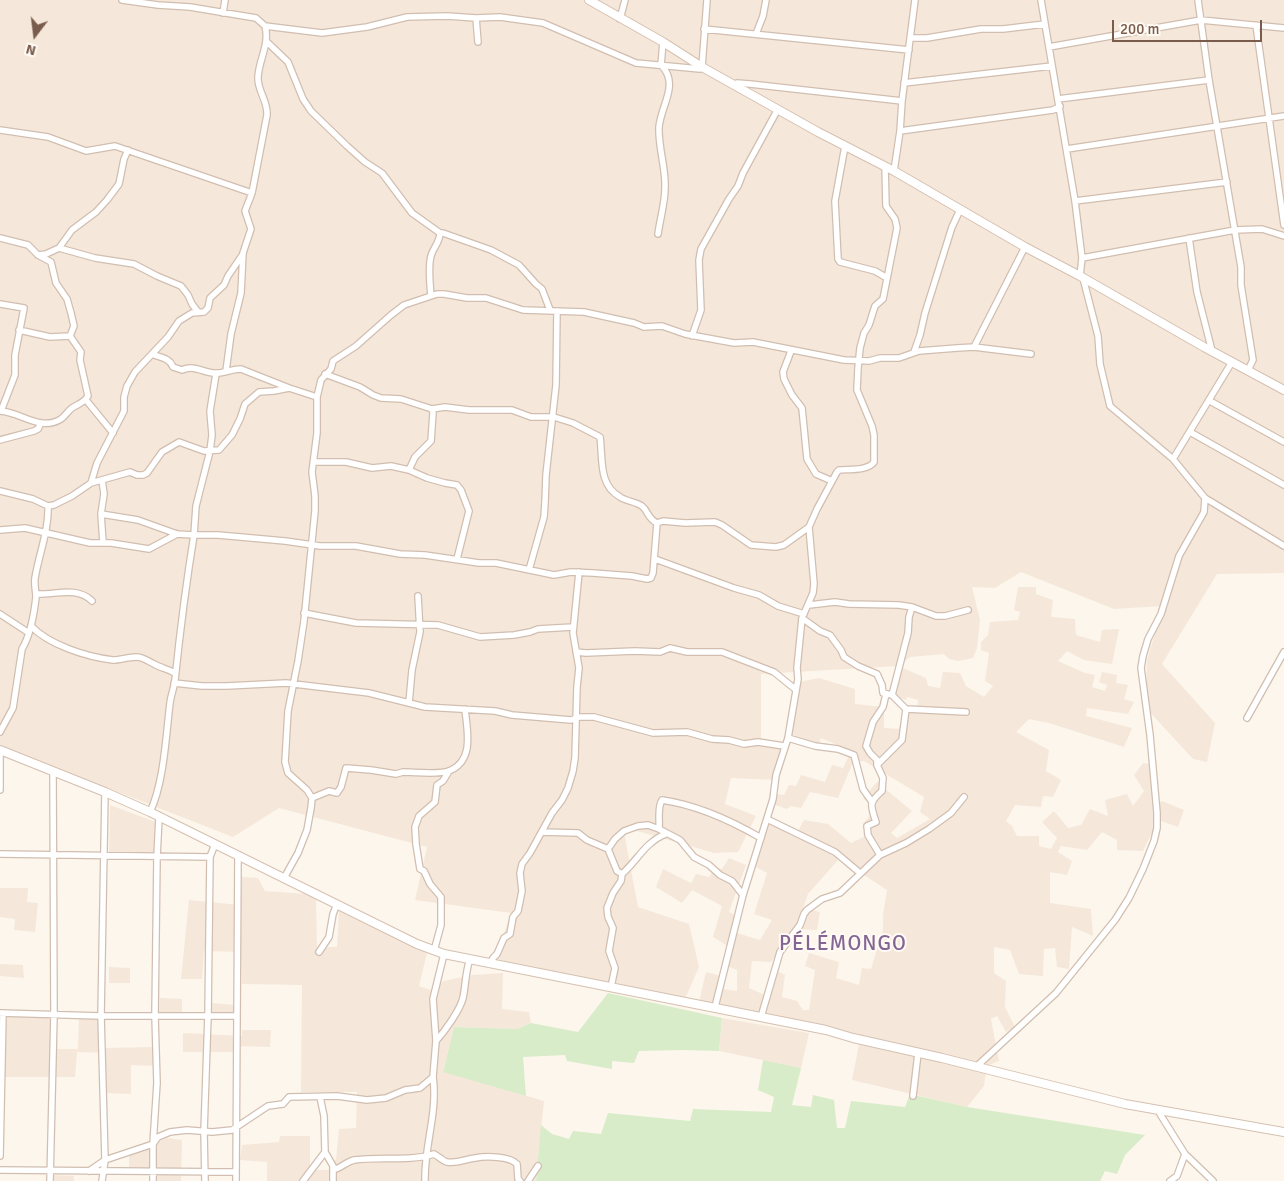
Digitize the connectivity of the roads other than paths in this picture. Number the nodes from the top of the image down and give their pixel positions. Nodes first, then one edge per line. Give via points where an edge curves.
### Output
1 (122, 0) edge
2 (225, 0) edge
3 (589, 0) edge
4 (625, 0) edge
5 (707, 0) edge
6 (766, 0) edge
7 (915, 0) edge
8 (1041, 0) edge
9 (1198, 0) edge
10 (224, 13) junction
11 (476, 18) junction
12 (620, 19) junction
13 (1201, 20) junction
14 (1045, 24) junction
15 (1256, 25) junction
16 (266, 26) junction
17 (1284, 28) edge
18 (704, 29) junction
19 (756, 34) junction
20 (911, 38) junction
21 (266, 41) junction
22 (478, 42) dead end
23 (663, 42) junction
24 (1049, 47) junction
25 (909, 50) junction
26 (661, 65) junction
27 (1052, 66) junction
28 (702, 67) junction
29 (1209, 80) junction
30 (904, 83) junction
31 (734, 84) junction
32 (1058, 99) junction
33 (902, 101) junction
34 (1060, 106) junction
35 (778, 109) junction
36 (1284, 116) edge
37 (1269, 118) junction
38 (1217, 125) junction
39 (0, 130) edge
40 (900, 131) junction
41 (846, 146) junction
42 (1067, 149) junction
43 (128, 150) junction
44 (885, 166) junction
45 (894, 171) junction
46 (1227, 182) junction
47 (252, 193) junction
48 (1075, 201) junction
49 (960, 210) junction
50 (1284, 225) edge
51 (1234, 230) junction
52 (440, 233) junction
53 (658, 234) dead end
54 (1284, 236) edge
55 (0, 238) edge
56 (1189, 238) junction
57 (1025, 247) junction
58 (59, 248) junction
59 (243, 253) junction
60 (38, 255) junction
61 (1082, 258) junction
62 (1082, 277) junction
63 (887, 278) junction
64 (431, 296) junction
65 (0, 304) edge
66 (554, 311) junction
67 (198, 312) junction
68 (19, 330) junction
69 (70, 336) junction
70 (692, 336) junction
71 (974, 347) junction
72 (791, 351) junction
73 (1212, 351) junction
74 (914, 352) junction
75 (152, 354) junction
76 (1031, 354) dead end
77 (860, 361) junction
78 (1232, 362) junction
79 (1248, 370) junction
80 (226, 371) junction
81 (216, 374) junction
82 (325, 374) junction
83 (290, 388) junction
84 (1284, 390) edge
85 (317, 397) junction
86 (86, 400) junction
87 (1210, 401) junction
88 (432, 409) junction
89 (1, 411) edge
90 (554, 417) junction
91 (41, 423) junction
92 (1190, 432) junction
93 (112, 433) junction
94 (0, 440) edge
95 (1284, 442) edge
96 (210, 451) junction
97 (1173, 459) junction
98 (314, 462) junction
99 (409, 470) junction
100 (102, 480) junction
101 (832, 481) junction
102 (91, 483) junction
103 (1284, 485) edge
104 (0, 492) edge
105 (1205, 498) junction
106 (48, 506) junction
107 (101, 514) junction
108 (657, 523) junction
109 (809, 527) junction
110 (0, 530) edge
111 (45, 532) junction
112 (177, 534) junction
113 (194, 536) junction
114 (103, 542) junction
115 (312, 545) junction
116 (1284, 546) edge
117 (456, 559) junction
118 (655, 559) junction
119 (529, 570) junction
120 (579, 572) junction
121 (36, 594) junction
122 (418, 596) dead end
123 (92, 601) dead end
124 (809, 605) junction
125 (912, 607) junction
126 (968, 610) dead end
127 (304, 613) junction
128 (0, 614) edge
129 (803, 616) junction
130 (419, 624) junction
131 (31, 626) junction
132 (573, 627) junction
133 (29, 633) junction
134 (576, 652) junction
135 (1284, 652) edge
136 (175, 673) junction
137 (174, 683) junction
138 (293, 684) junction
139 (795, 689) junction
140 (889, 695) junction
141 (409, 703) junction
142 (465, 709) junction
143 (906, 709) junction
144 (966, 712) dead end
145 (576, 718) junction
146 (1247, 718) dead end
147 (0, 732) edge
148 (788, 738) junction
149 (784, 746) junction
150 (0, 750) edge
151 (877, 765) junction
152 (53, 771) junction
153 (449, 771) junction
154 (0, 790) edge
155 (105, 792) junction
156 (964, 797) dead end
157 (312, 798) junction
158 (872, 802) junction
159 (150, 812) junction
160 (159, 817) junction
161 (767, 819) junction
162 (659, 829) junction
163 (542, 832) junction
164 (666, 834) junction
165 (761, 838) junction
166 (215, 844) junction
167 (608, 849) junction
168 (0, 854) edge
169 (880, 854) junction
170 (238, 855) junction
171 (53, 856) junction
172 (105, 856) junction
173 (157, 857) junction
174 (210, 857) junction
175 (860, 873) junction
176 (622, 874) junction
177 (284, 878) junction
178 (744, 895) junction
179 (337, 904) junction
180 (434, 951) junction
181 (319, 952) dead end
182 (444, 954) junction
183 (470, 959) junction
184 (491, 963) junction
185 (611, 987) junction
186 (715, 1007) junction
187 (2, 1013) edge
188 (54, 1014) junction
189 (208, 1015) junction
190 (101, 1016) junction
191 (155, 1016) junction
192 (236, 1016) junction
193 (761, 1017) junction
194 (436, 1041) junction
195 (918, 1053) junction
196 (977, 1066) junction
197 (433, 1077) junction
198 (913, 1096) dead end
199 (320, 1097) junction
200 (1161, 1111) junction
201 (237, 1126) junction
202 (204, 1132) junction
203 (1284, 1132) edge
204 (153, 1144) junction
205 (325, 1152) junction
206 (1184, 1154) junction
207 (0, 1156) edge
208 (427, 1156) junction
209 (105, 1160) junction
210 (538, 1166) dead end
211 (0, 1170) edge
212 (333, 1170) junction
213 (52, 1171) junction
214 (89, 1171) junction
215 (102, 1172) junction
216 (153, 1172) junction
217 (236, 1172) junction
218 (205, 1173) junction
219 (50, 1181) edge
220 (102, 1181) edge
221 (153, 1181) edge
222 (205, 1181) edge
223 (236, 1181) edge
224 (303, 1181) edge
225 (333, 1181) edge
226 (424, 1181) edge
227 (520, 1181) edge
228 (528, 1181) edge
229 (1170, 1181) edge
230 (1213, 1181) edge

1 - 10 street
2 - 10 street
3 - 12 street
4 - 12 street
5 - 18 street
6 - 19 street via 764,16
7 - 20 street
8 - 14 street
9 - 13 street
10 - 16 street via 256,18
11 - 16 street via 407,17 322,33
11 - 22 street
11 - 26 street via 492,16 543,23 628,60
12 - 23 street
13 - 15 street
13 - 24 street
13 - 29 street
14 - 20 street
14 - 24 street
15 - 17 street
15 - 37 street
16 - 21 street
18 - 19 street
18 - 28 street
19 - 25 street
20 - 25 street
21 - 47 street via 258,80 267,115
21 - 52 street via 288,62 311,111 365,162 382,173 412,213
23 - 26 street
23 - 28 street
24 - 27 street
25 - 30 street
26 - 28 street
26 - 53 street via 667,71 669,82 659,127 665,189
27 - 30 street
27 - 32 street
28 - 31 street
29 - 32 street
29 - 38 street
30 - 33 street
31 - 33 street
31 - 35 street
32 - 34 street
33 - 40 street
34 - 40 street via 1053,110
34 - 42 street
35 - 41 street
35 - 70 street via 701,249 701,310
36 - 37 street
37 - 38 street
37 - 50 street
38 - 42 street
38 - 46 street
39 - 43 street via 48,137 86,151 115,146
40 - 45 street
41 - 44 street
41 - 63 street via 835,201 838,259
42 - 48 street
43 - 47 street
43 - 58 street via 115,190 96,212 72,230
44 - 45 street
44 - 63 street via 886,206 897,228
45 - 49 street
46 - 48 street
46 - 51 street
47 - 59 street via 246,212 251,229
48 - 61 street
49 - 57 street
49 - 74 street
51 - 54 street via 1262,229
51 - 56 street
51 - 79 street via 1253,360
52 - 64 street via 431,254
52 - 66 street via 491,250 519,265 542,289
55 - 60 street via 28,245
56 - 61 street
56 - 73 street via 1197,292
57 - 62 street
57 - 71 street
58 - 60 street
58 - 67 street via 134,264 181,286
59 - 67 street via 224,284 210,298 208,308
59 - 80 street via 241,293
60 - 69 street via 51,262 56,283 67,299 74,326
61 - 62 street
62 - 73 street
62 - 97 street via 1098,336 1100,364 1110,406
63 - 77 street via 883,299 875,306 860,348
64 - 66 street via 486,298 516,309
64 - 82 street via 404,306 391,315 333,362
65 - 68 street via 24,308
66 - 70 street via 584,312 644,327 662,326
66 - 90 street via 557,364
67 - 75 street via 179,321
68 - 69 street via 50,337
68 - 89 street via 15,375
69 - 86 street via 81,352
70 - 72 street via 734,343 753,342
71 - 74 street
71 - 76 street
72 - 77 street
72 - 101 street via 783,372 792,395 802,408 807,459 816,474
73 - 78 street
74 - 77 street via 899,358
75 - 81 street via 165,358 173,367 182,370 195,368
75 - 93 street via 139,366 127,386 124,411
77 - 101 street via 857,390 872,426 874,462 868,467 839,470
78 - 79 street
78 - 87 street
79 - 84 street
80 - 81 street
80 - 83 street via 240,369
81 - 96 street via 210,411
82 - 85 street
82 - 88 street via 360,387 373,396 401,399
83 - 85 street
83 - 96 street via 253,395 244,404 228,442 219,450
85 - 98 street
86 - 91 street via 59,420
86 - 93 street
87 - 92 street
87 - 95 street
88 - 90 street via 512,410 532,417
88 - 99 street via 431,441 415,457
89 - 91 street
90 - 108 street via 600,437 605,481 619,497 642,506 648,517
90 - 119 street via 544,517
91 - 94 street via 34,431
92 - 97 street
92 - 103 street
93 - 102 street
96 - 100 street via 179,442 162,452 143,475 130,472
96 - 113 street via 196,506
97 - 105 street
98 - 99 street via 346,462 372,468 387,466
98 - 115 street
99 - 117 street via 457,485 461,490 468,512
100 - 102 street
100 - 107 street
101 - 109 street
102 - 106 street via 72,496
104 - 106 street via 34,499
105 - 116 street
105 - 196 street via 1204,512 1180,556 1161,614 1142,656 1157,813 1154,842 1129,898 1115,920 1056,993
106 - 111 street
107 - 112 street via 150,523
107 - 114 street
108 - 109 street via 715,522 751,545 776,547
108 - 118 street
109 - 124 street via 814,584
110 - 111 street via 25,528
111 - 114 street via 90,543
111 - 121 street via 35,576
112 - 113 street
112 - 114 street via 149,549
113 - 115 street via 218,535
113 - 136 street
115 - 117 street via 356,546
115 - 127 street
117 - 119 street
118 - 120 street via 650,579
118 - 129 street via 759,595
119 - 120 street via 554,575
120 - 132 street
121 - 123 street via 76,591
121 - 131 street
122 - 130 street
124 - 125 street via 836,602
124 - 129 street
125 - 126 street via 936,616
125 - 140 street via 908,633
127 - 130 street via 356,623
127 - 138 street
128 - 133 street
129 - 139 street
129 - 140 street via 830,635 844,657 877,674 883,692
130 - 132 street via 438,625 480,637
130 - 141 street
131 - 133 street
131 - 136 street via 49,640 76,651 114,660 145,658
132 - 134 street
133 - 147 street via 20,659 13,708
134 - 139 street via 660,652 670,648 687,652 722,652 774,672
134 - 145 street via 579,668
135 - 146 street
136 - 137 street
137 - 138 street via 202,686
137 - 159 street via 156,795
138 - 141 street via 369,693
138 - 157 street via 288,711 286,768
139 - 148 street
140 - 143 street
140 - 151 street via 873,722 866,746 877,760
141 - 142 street via 425,708
142 - 145 street
142 - 153 street via 466,754
143 - 144 street
143 - 151 street via 902,740
145 - 149 street via 594,717 653,733 686,732 744,744 758,742
145 - 163 street via 575,758 568,788
148 - 149 street
148 - 158 street via 854,755 864,789
149 - 161 street
150 - 152 street
150 - 154 street
151 - 158 street via 884,778 882,790
152 - 155 street
152 - 171 street
153 - 157 street via 396,774 346,768 337,793 329,791
153 - 180 street via 437,785 435,802 419,816 415,827 420,869 441,897 441,925
155 - 159 street
155 - 172 street
156 - 169 street via 951,813 929,829 906,844
157 - 177 street via 307,830
158 - 169 street via 876,822 867,826 868,835
159 - 160 street
160 - 166 street
160 - 173 street
161 - 165 street
161 - 175 street via 835,852
162 - 164 street
162 - 165 street via 662,800 720,816
162 - 167 street via 648,825 624,831
163 - 167 street via 578,833
163 - 184 street via 522,864 522,892 510,934 504,938
164 - 176 street via 657,837 639,853 631,867
164 - 178 street via 680,840 694,856 732,881
165 - 178 street
166 - 170 street
166 - 174 street
167 - 176 street via 617,871
168 - 171 street
169 - 175 street
170 - 177 street
170 - 192 street
171 - 172 street
171 - 188 street
172 - 173 street
172 - 190 street
173 - 174 street
173 - 191 street
174 - 189 street
175 - 193 street via 840,893 822,899 804,914 780,952
176 - 185 street via 607,908 612,928 609,951 615,968
177 - 179 street
178 - 186 street
179 - 180 street
179 - 181 street via 329,936
180 - 182 street
182 - 183 street
182 - 194 street via 434,999
183 - 184 street
183 - 194 street via 465,971 462,999 451,1022
184 - 185 street
185 - 186 street
186 - 193 street
187 - 188 street
187 - 207 street
188 - 190 street
188 - 213 street
189 - 191 street
189 - 192 street
189 - 202 street
190 - 191 street
190 - 209 street
191 - 204 street via 157,1083
192 - 201 street
193 - 195 street
194 - 197 street
195 - 196 street
195 - 198 street
196 - 200 street
197 - 199 street via 420,1088 386,1098
197 - 208 street via 435,1106
199 - 201 street via 289,1097 283,1104 268,1106
199 - 205 street
200 - 203 street
200 - 206 street
201 - 202 street via 232,1130
201 - 217 street
202 - 204 street via 170,1132 158,1137
202 - 218 street
204 - 209 street
204 - 216 street
205 - 212 street
205 - 224 street
206 - 229 street via 1177,1176
206 - 230 street
208 - 212 street via 353,1160
208 - 226 street
208 - 227 street via 434,1154 446,1162 474,1158 514,1161
209 - 214 street
209 - 215 street
210 - 228 street
211 - 213 street
212 - 225 street
213 - 214 street
213 - 219 street
214 - 215 street
215 - 216 street
215 - 220 street
216 - 218 street
216 - 221 street
217 - 218 street
217 - 223 street
218 - 222 street

